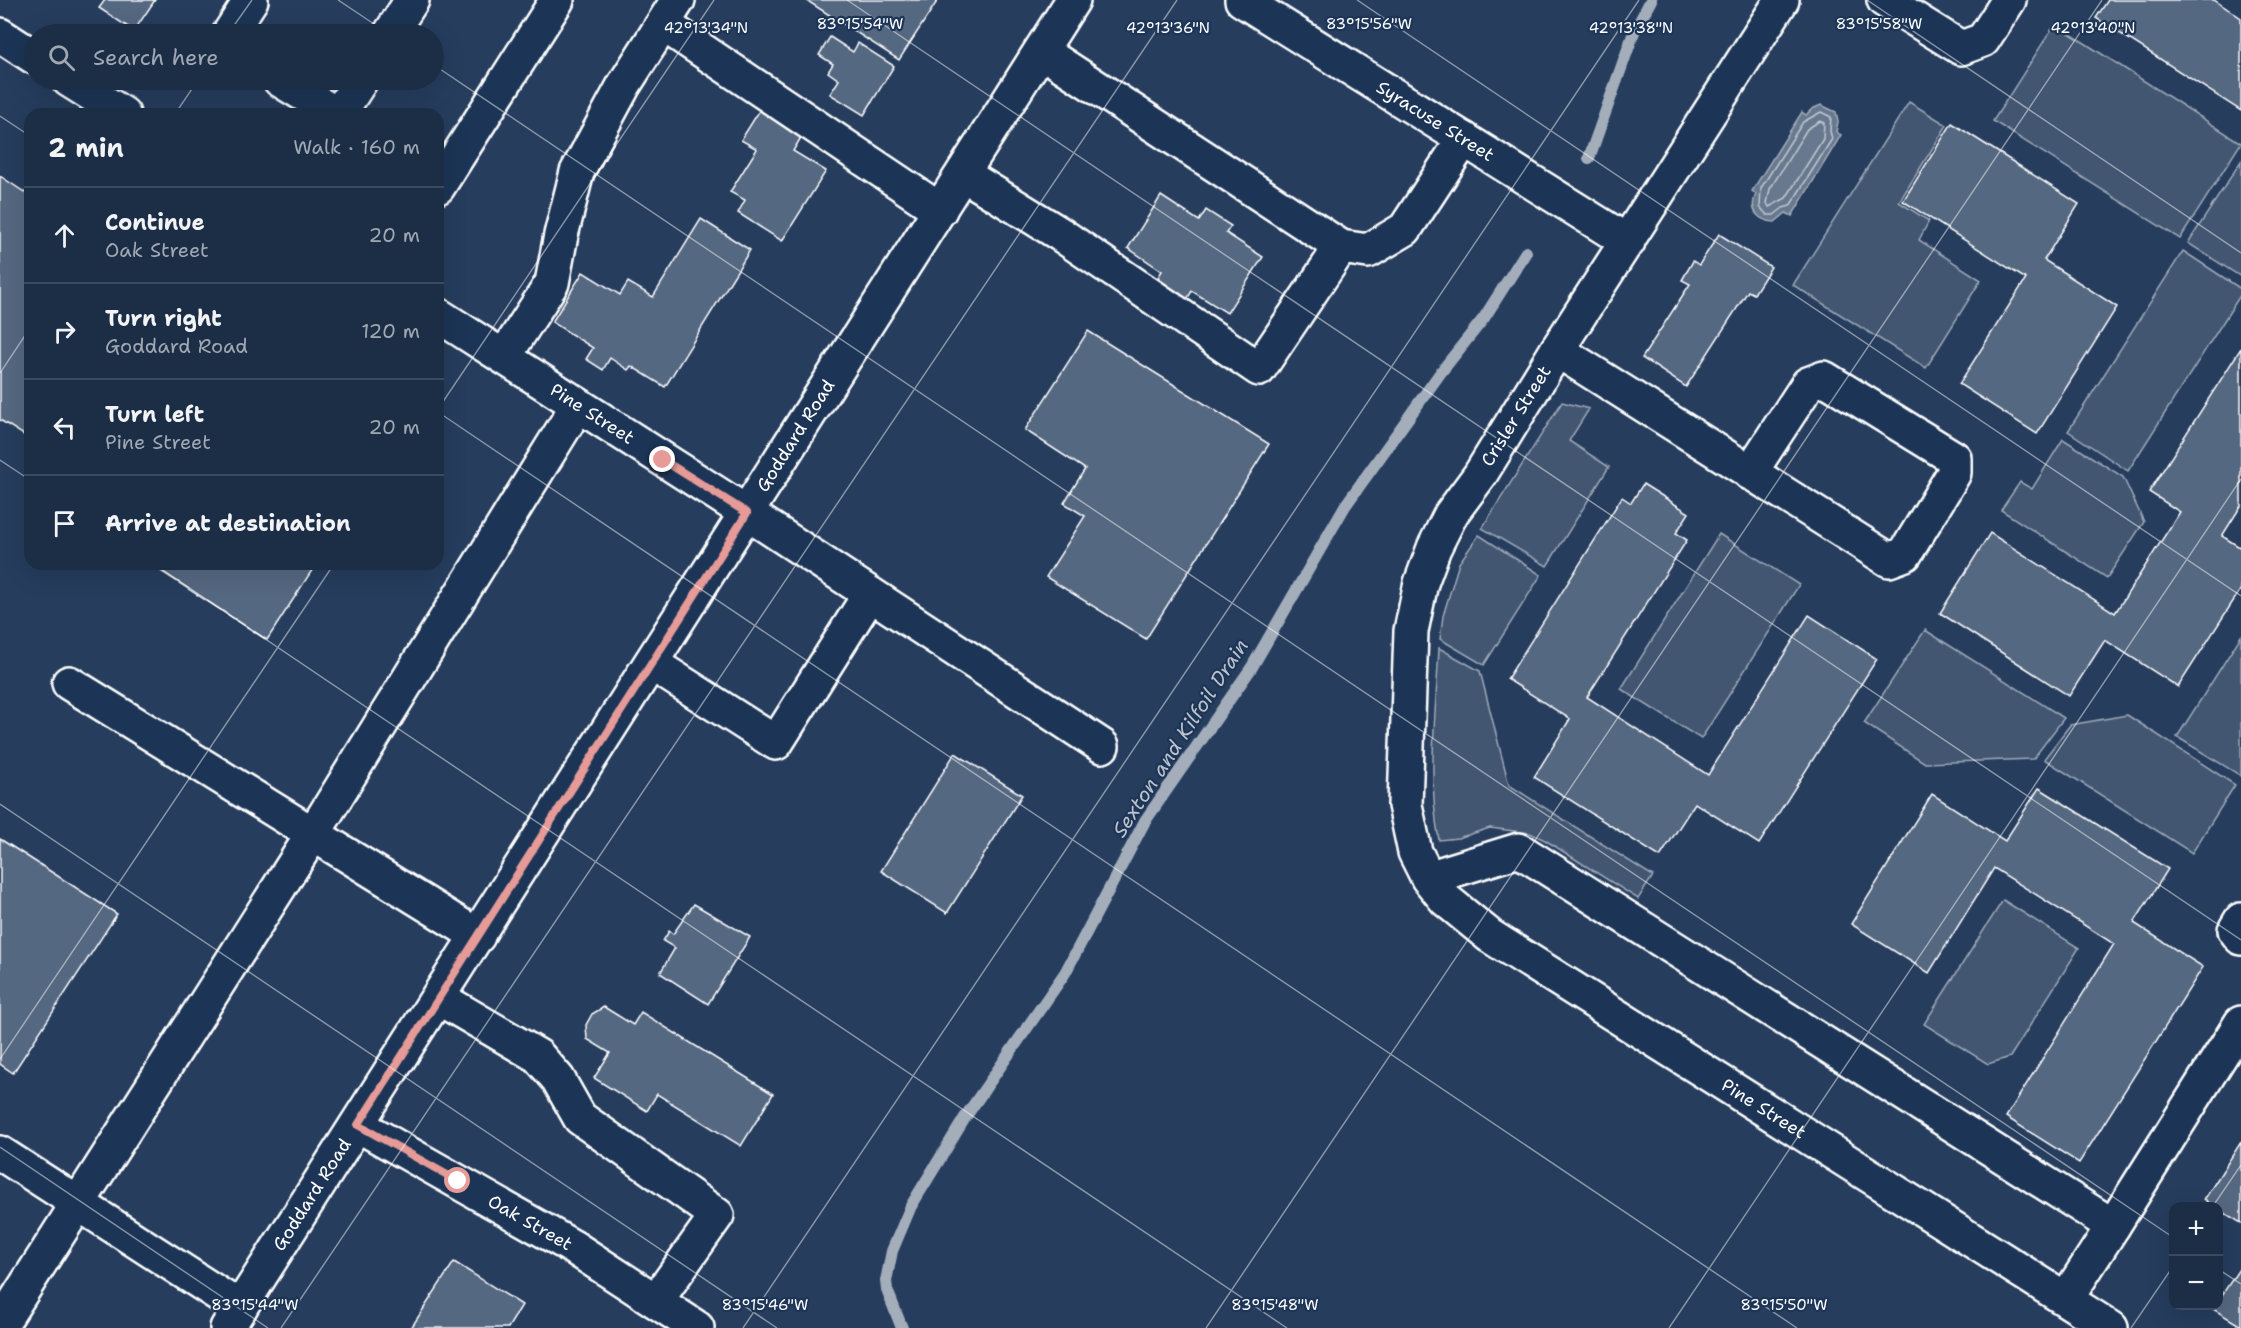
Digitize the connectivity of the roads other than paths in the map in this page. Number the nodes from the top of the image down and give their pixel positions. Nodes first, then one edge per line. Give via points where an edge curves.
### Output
1 (250, 0) edge
2 (412, 0) edge
3 (557, 0) edge
4 (1074, 0) edge
5 (1242, 0) edge
6 (1782, 0) edge
7 (2009, 0) edge
8 (1901, 4) edge
9 (670, 12) edge
10 (235, 24) edge
11 (396, 24) edge
12 (0, 35) edge
13 (24, 51) edge
14 (1041, 51) junction
15 (85, 90) edge
16 (297, 90) edge
17 (354, 90) edge
18 (113, 108) edge
19 (328, 108) edge
20 (342, 108) edge
21 (1464, 140) junction
22 (963, 174) junction
23 (444, 178) edge
24 (940, 210) junction
25 (1628, 242) junction
26 (1341, 247) junction
27 (444, 319) edge
28 (1557, 350) junction
29 (504, 357) junction
30 (578, 405) junction
31 (1750, 473) junction
32 (747, 513) junction
33 (870, 594) junction
34 (651, 663) junction
35 (69, 683) dead end
36 (1102, 746) dead end
37 (313, 834) junction
38 (1428, 878) junction
39 (2241, 920) edge
40 (478, 936) junction
41 (2241, 938) edge
42 (438, 998) junction
43 (2241, 1023) edge
44 (358, 1125) junction
45 (0, 1153) edge
46 (79, 1203) junction
47 (2113, 1226) junction
48 (2066, 1299) junction
49 (656, 1301) junction
50 (237, 1321) edge
51 (0, 1326) edge
52 (697, 1328) edge
53 (2111, 1328) edge

1 - 10 street
2 - 11 street
3 - 23 street
4 - 14 street, Goddard Road
5 - 21 street, Syracuse Street
6 - 25 street, Crisler Street
7 - 8 street via 1983,39 1961,48
9 - 24 street
9 - 29 street via 624,85 577,172 552,283
12 - 13 street
14 - 22 street, Goddard Road
14 - 26 street
15 - 18 street
16 - 19 street
17 - 20 street
21 - 25 street, Syracuse Street
21 - 26 street via 1405,229 1368,251
22 - 24 street, Goddard Road
22 - 26 street via 1060,234 1259,369
24 - 32 street, Goddard Road
25 - 28 street, Crisler Street
27 - 29 street, Pine Street
28 - 31 street
28 - 38 street, Crisler Street via 1451,514 1421,583 1411,631 1405,806 1415,852
29 - 30 street, Pine Street
30 - 32 street, Pine Street
30 - 37 street
31 - 31 street via 1889,560 1905,554 1954,473 1954,458 1824,378 1808,384
32 - 33 street, Pine Street
32 - 34 street, Goddard Road
33 - 34 street via 776,743
33 - 36 street, Pine Street
34 - 40 street, Goddard Road
35 - 37 street
37 - 40 street
37 - 46 street
38 - 47 street via 1519,850
38 - 48 street, Pine Street via 1446,900 1490,936
39 - 41 street via 2235,930
40 - 42 street, Goddard Road
42 - 44 street, Goddard Road
42 - 49 street via 538,1056 558,1079 580,1118 717,1215
43 - 47 street
44 - 49 street, Oak Street via 573,1247
44 - 50 street, Goddard Road
45 - 46 street
46 - 50 street
46 - 51 street
47 - 48 street
48 - 53 street, Pine Street
49 - 52 street, Oak Street

